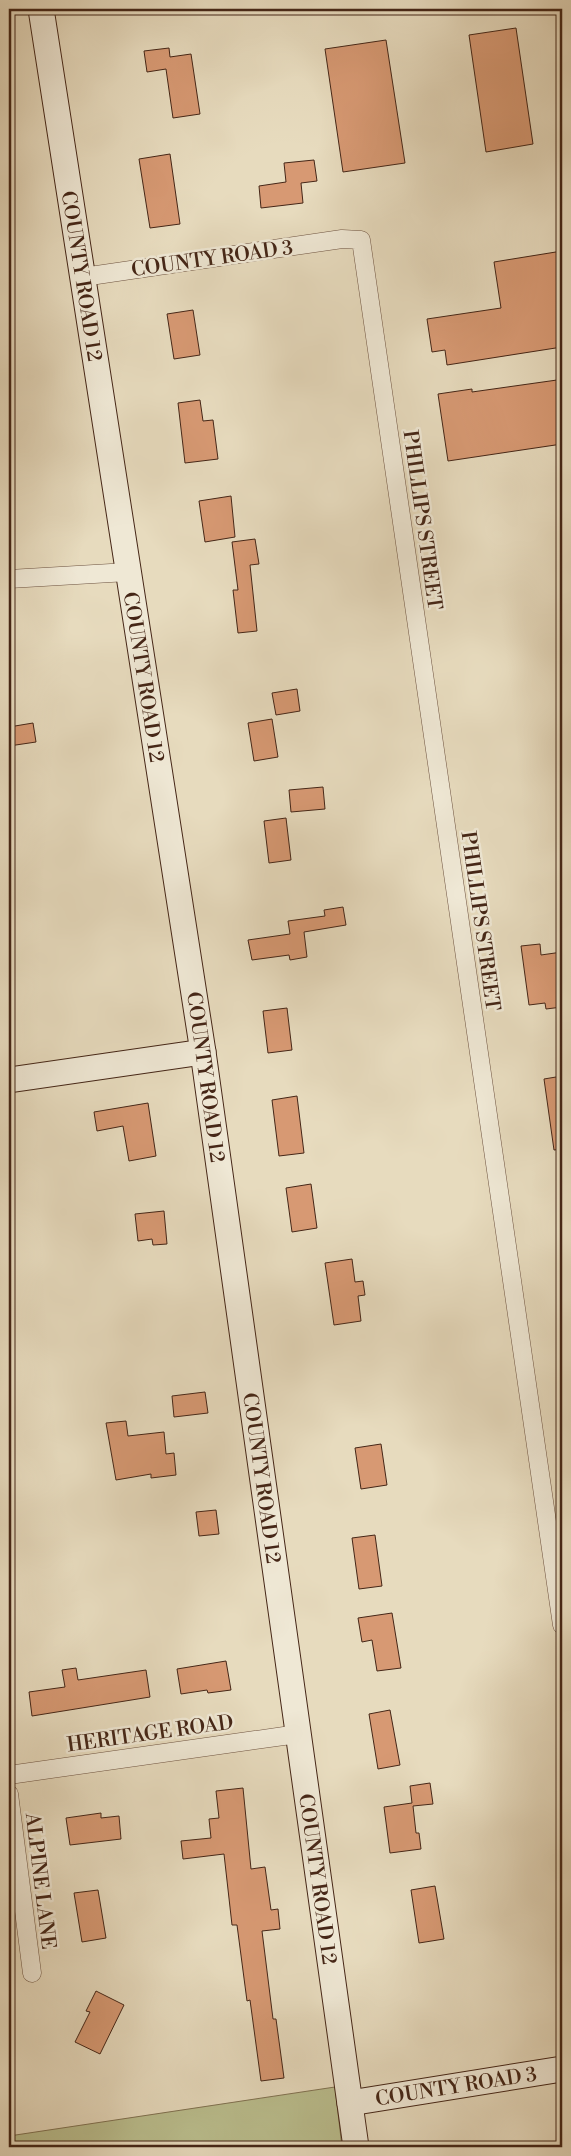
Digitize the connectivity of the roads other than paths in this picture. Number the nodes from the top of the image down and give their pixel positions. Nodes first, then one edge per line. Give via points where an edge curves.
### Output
1 (41, 9) edge
2 (342, 239) joint
3 (83, 277) junction
4 (128, 572) junction
5 (9, 578) edge
6 (203, 1052) junction
7 (9, 1080) edge
8 (562, 1626) edge
9 (298, 1734) junction
10 (9, 1775) edge
11 (9, 1794) edge
12 (32, 1973) dead end
13 (562, 2069) edge
14 (350, 2103) junction
15 (356, 2147) edge

1 - 3 main road, COUNTY ROAD 12
2 - 3 street, COUNTY ROAD 3
2 - 8 street, PHILLIPS STREET via 361,240
3 - 4 main road, COUNTY ROAD 12
4 - 5 street
4 - 6 main road, COUNTY ROAD 12
6 - 7 main road
6 - 9 main road, COUNTY ROAD 12
9 - 10 street, HERITAGE ROAD
9 - 14 main road, COUNTY ROAD 12
11 - 12 street, ALPINE LANE
13 - 14 main road, COUNTY ROAD 3
14 - 15 main road, COUNTY ROAD 12

